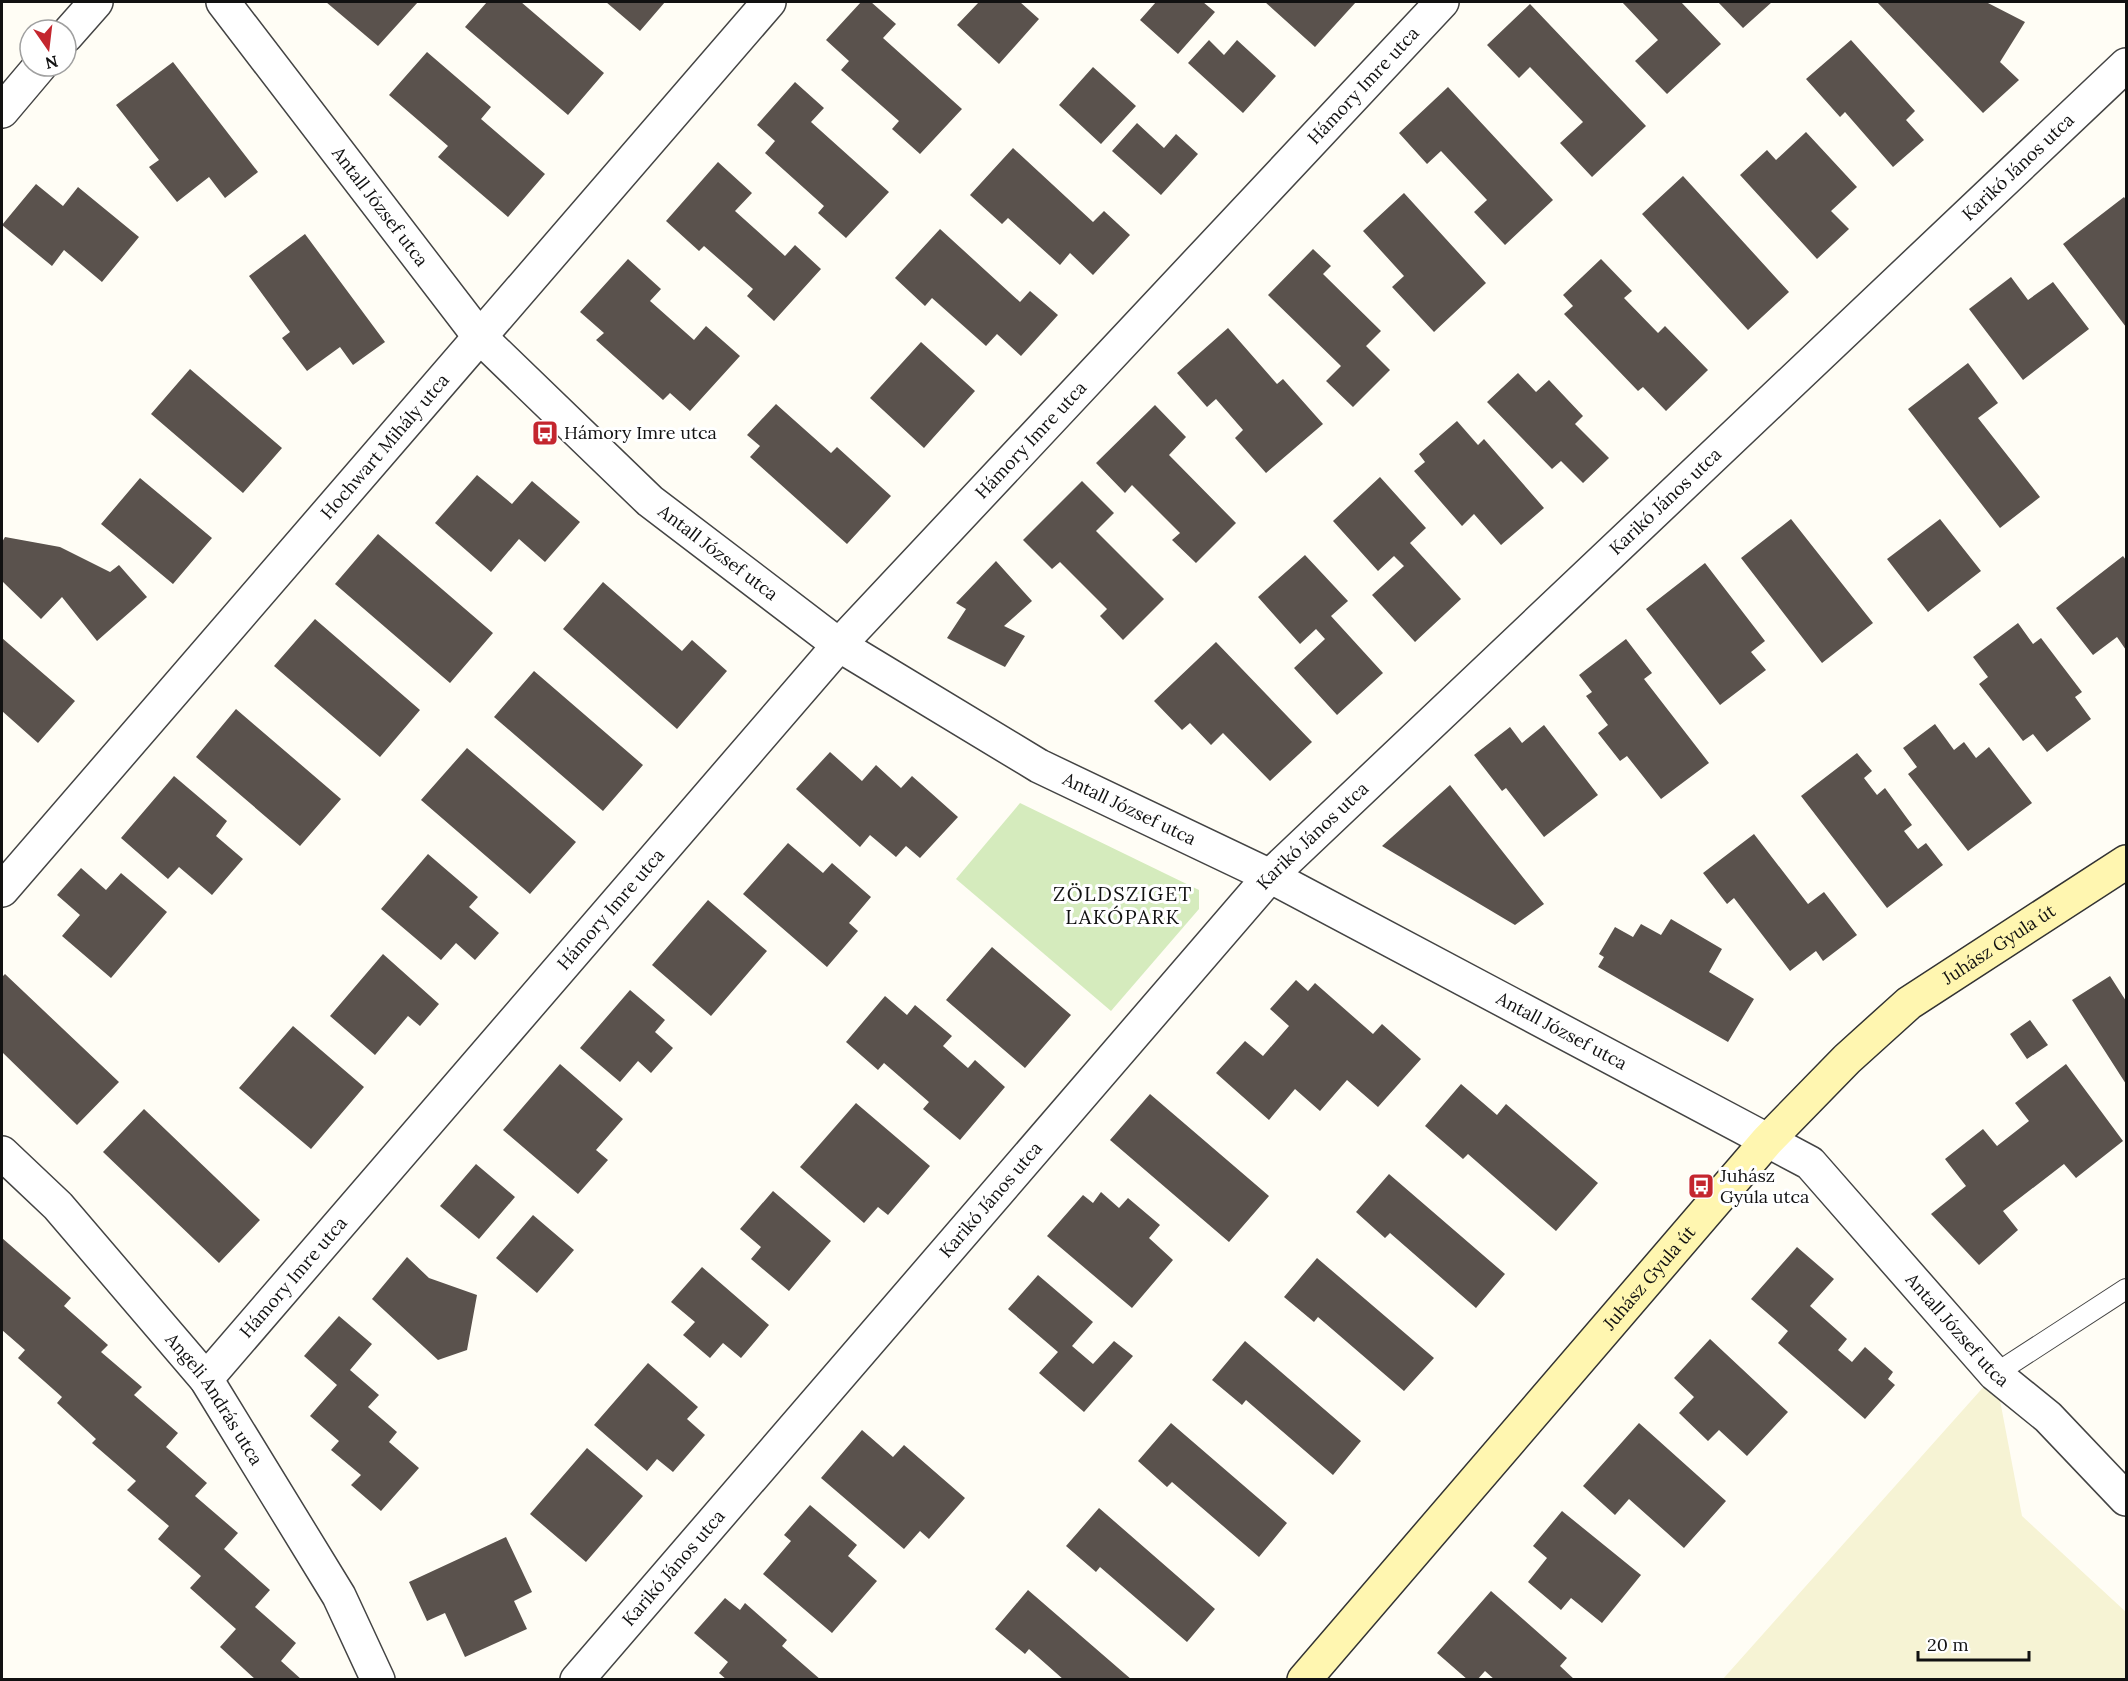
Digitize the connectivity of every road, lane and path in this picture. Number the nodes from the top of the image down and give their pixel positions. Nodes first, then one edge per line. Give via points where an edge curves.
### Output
1 (96, 2) edge
2 (224, 2) edge
3 (769, 2) edge
4 (1442, 2) edge
5 (78, 22) edge
6 (2127, 65) edge
7 (30, 78) edge
8 (2, 111) edge
9 (479, 336) junction
10 (839, 645) junction
11 (2127, 862) edge
12 (1270, 876) junction
13 (2, 890) edge
14 (1767, 1141) junction
15 (2, 1153) edge
16 (2127, 1289) edge
17 (1995, 1374) junction
18 (206, 1379) junction
19 (2127, 1499) edge
20 (378, 1680) edge
21 (577, 1680) edge
22 (1304, 1680) edge

1 - 5 street
2 - 9 street, Antall József utca
3 - 9 street, Hochwart Mihály utca
4 - 10 street, Hámory Imre utca
6 - 12 street, Karikó János utca
7 - 8 street
9 - 10 street, Antall József utca via 650,501
9 - 13 street, Hochwart Mihály utca
10 - 12 street, Antall József utca via 1039,766
10 - 18 street, Hámory Imre utca
11 - 14 street, Juhász Gyula út via 1910,1003 1846,1059
12 - 14 street, Antall József utca
12 - 21 street, Karikó János utca
14 - 17 street, Antall József utca via 1810,1163
14 - 22 street, Juhász Gyula út
15 - 18 street, Angeli András utca via 58,1206
16 - 17 lane
17 - 19 street, Antall József utca via 2048,1417
18 - 20 street, Angeli András utca via 339,1596

